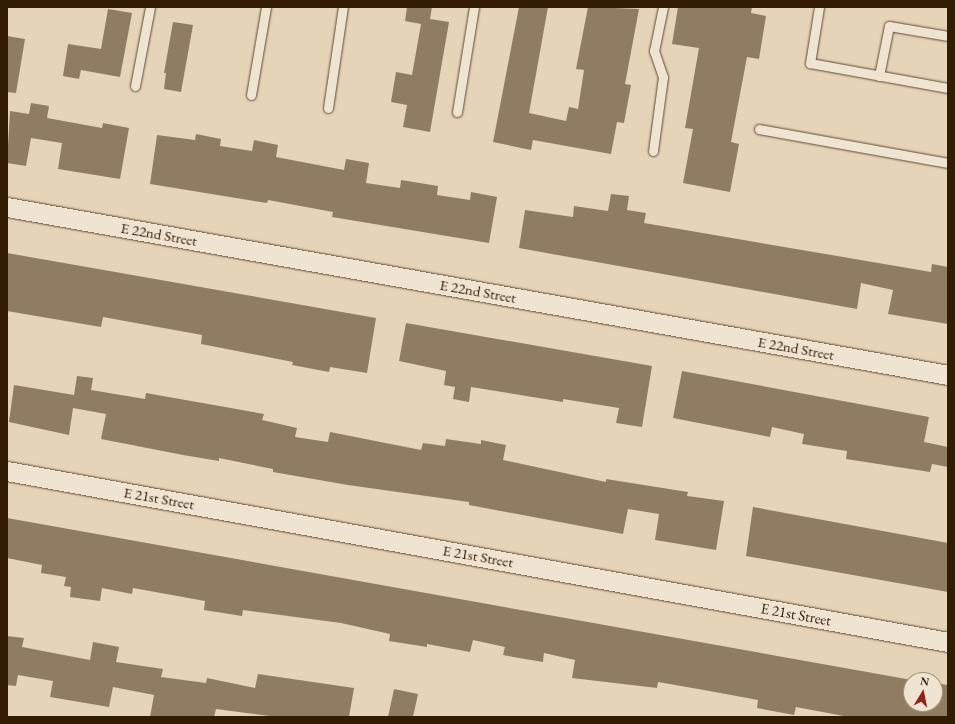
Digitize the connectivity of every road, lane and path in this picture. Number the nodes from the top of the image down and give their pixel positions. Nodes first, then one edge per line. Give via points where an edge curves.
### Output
1 (150, 7) edge
2 (266, 7) edge
3 (343, 7) edge
4 (474, 7) edge
5 (663, 7) edge
6 (819, 7) edge
7 (948, 36) edge
8 (879, 76) junction
9 (135, 86) dead end
10 (948, 88) edge
11 (251, 95) dead end
12 (328, 108) dead end
13 (457, 112) dead end
14 (759, 128) dead end
15 (653, 151) dead end
16 (948, 163) edge
17 (7, 207) edge
18 (948, 375) edge
19 (7, 471) edge
20 (948, 642) edge

1 - 9 lane
2 - 11 lane
3 - 12 lane
4 - 13 lane
5 - 15 lane via 654,51 663,77
6 - 8 lane via 810,63
7 - 8 lane via 889,26
8 - 10 lane
14 - 16 lane
17 - 18 street, E 22nd Street
19 - 20 street, E 21st Street

